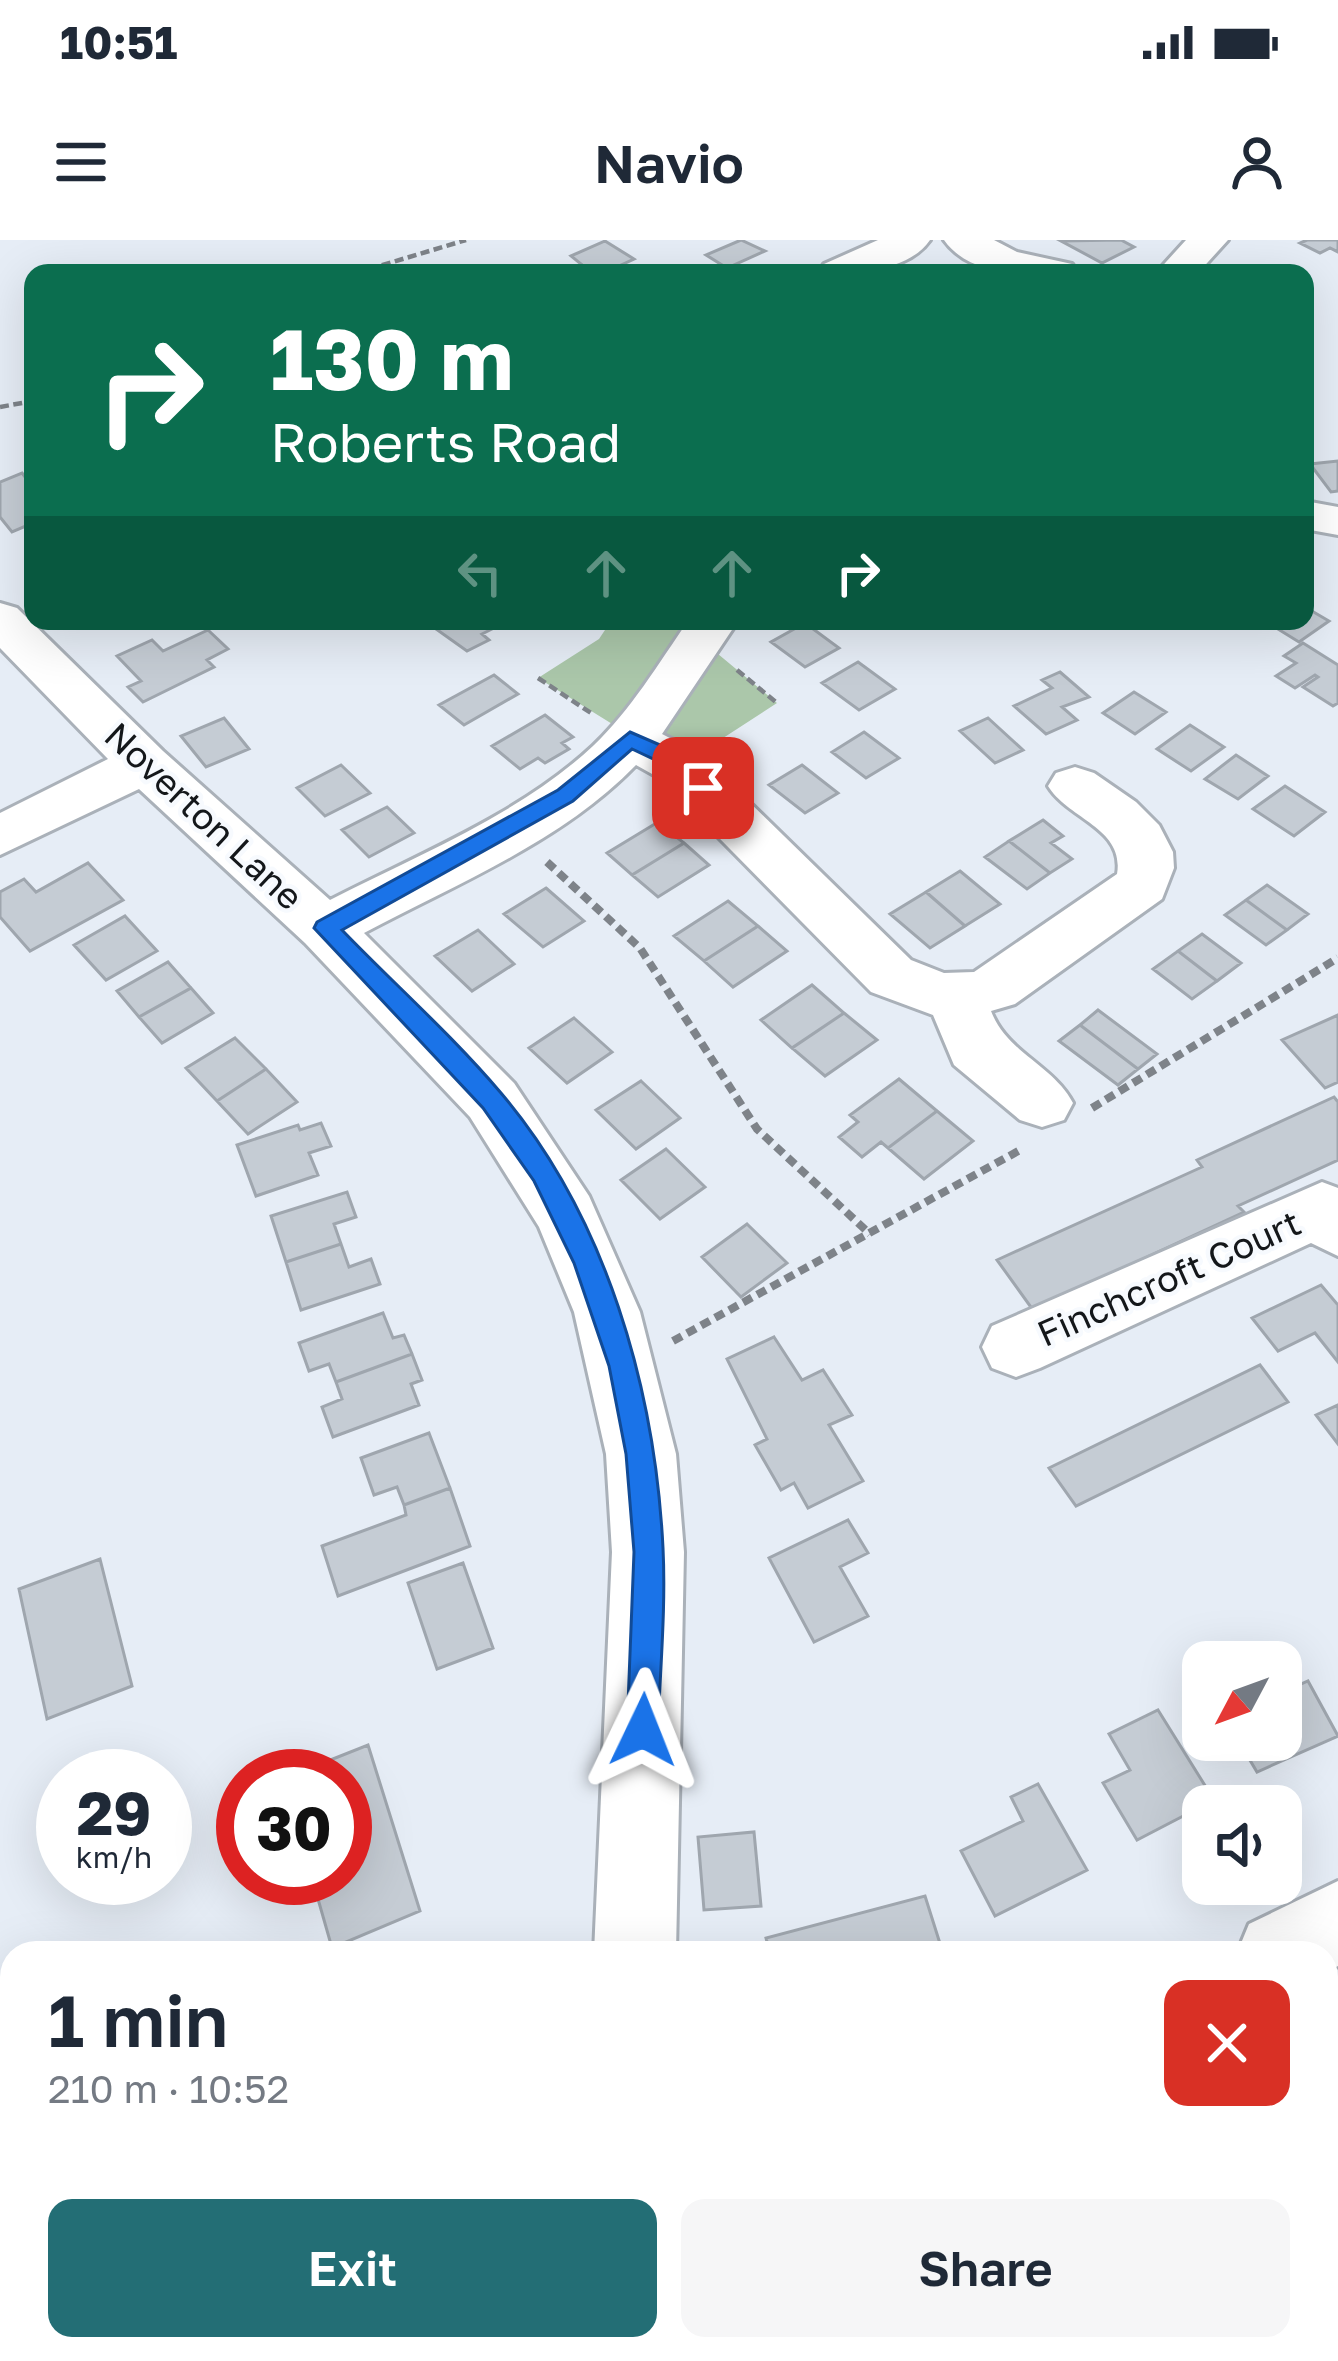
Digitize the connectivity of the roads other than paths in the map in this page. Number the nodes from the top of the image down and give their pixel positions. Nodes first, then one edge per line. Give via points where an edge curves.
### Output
1 (910, 240) edge
2 (964, 240) edge
3 (1208, 240) edge
4 (858, 264) edge
5 (1018, 264) edge
6 (1185, 264) edge
7 (0, 619) edge
8 (706, 630) edge
9 (630, 739) junction
10 (144, 764) junction
11 (1075, 785) dead end
12 (0, 836) edge
13 (326, 928) junction
14 (956, 996) junction
15 (1052, 1120) road end
16 (1333, 1213) edge
17 (1016, 1347) dead end
18 (1338, 1922) edge
19 (635, 1941) edge
20 (1301, 1941) edge

1 - 4 street
2 - 5 street
3 - 6 street
7 - 10 street, Noverton Lane
8 - 9 street
9 - 13 street via 590,777 510,827
9 - 14 street via 674,760 891,976
10 - 12 street
10 - 13 street, Noverton Lane
11 - 14 street via 1145,844 1142,886 994,988
13 - 19 street, Noverton Lane via 519,1136 580,1246 623,1366 649,1552
14 - 15 street via 975,1048
16 - 17 street, Finchcroft Court
18 - 20 street

